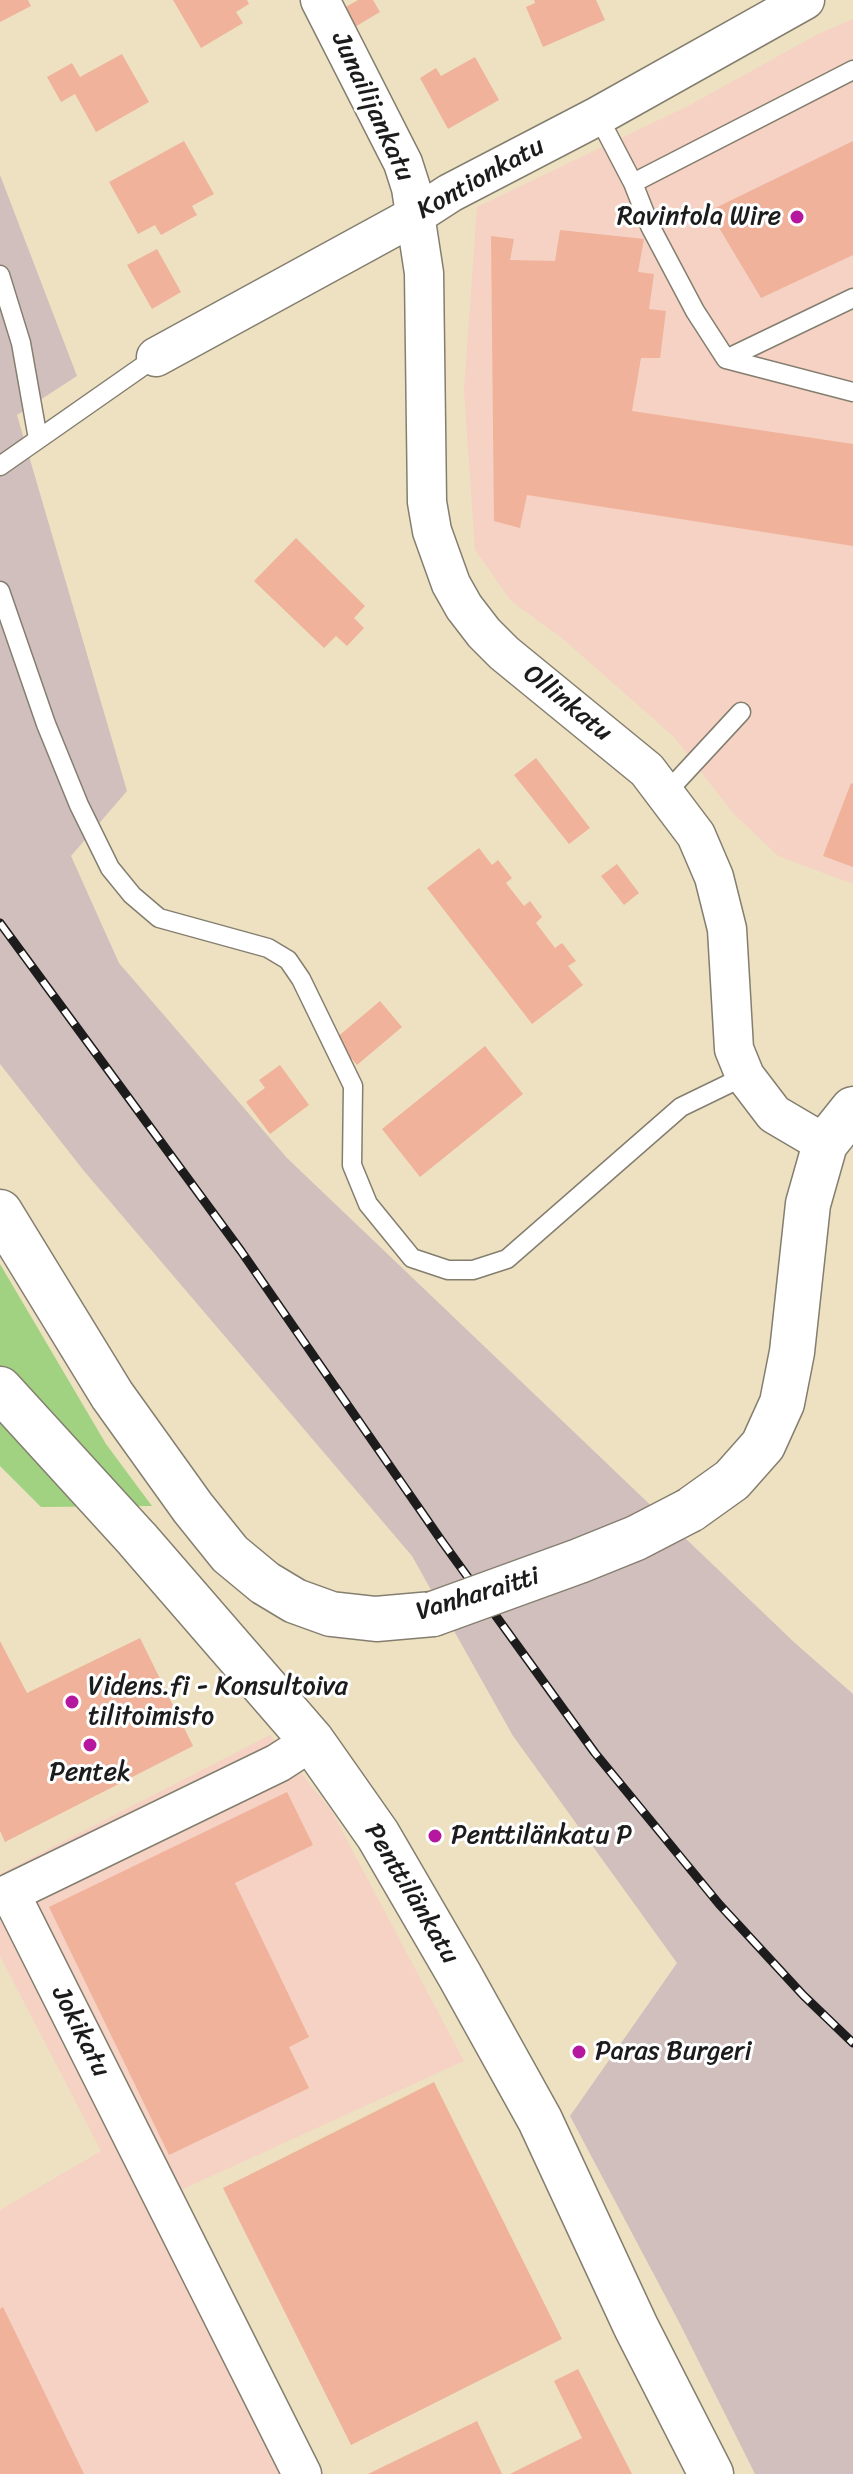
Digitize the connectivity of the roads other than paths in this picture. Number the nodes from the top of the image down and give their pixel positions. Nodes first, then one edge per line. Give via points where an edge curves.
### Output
1 (320, 0) edge
2 (805, 0) edge
3 (853, 70) edge
4 (598, 116) junction
5 (633, 183) junction
6 (416, 215) junction
7 (0, 275) edge
8 (853, 298) edge
9 (156, 357) joint
10 (726, 359) junction
11 (853, 392) edge
12 (38, 439) junction
13 (0, 466) edge
14 (0, 591) edge
15 (741, 712) dead end
16 (666, 793) junction
17 (745, 1076) junction
18 (853, 1109) edge
19 (825, 1144) junction
20 (0, 1212) edge
21 (0, 1389) edge
22 (312, 1741) junction
23 (302, 2474) edge
24 (711, 2474) edge

1 - 6 street, Junailijankatu via 403,163
2 - 4 street, Kontionkatu
3 - 5 lane
4 - 5 lane
4 - 6 street, Kontionkatu
5 - 10 lane via 656,238
6 - 9 street, Kontionkatu
6 - 16 street, Ollinkatu via 424,273 427,502 451,584 504,653 647,770
7 - 12 lane via 21,343
8 - 10 lane
9 - 12 lane
10 - 11 lane
12 - 13 lane
14 - 17 lane via 46,724 110,868 159,918 268,948 288,960 301,979 353,1086 352,1165 368,1204 412,1258 448,1270 473,1270 507,1259 681,1107
15 - 16 lane
16 - 17 street, Ollinkatu via 696,835 714,877 727,929 734,1049
17 - 19 street, Ollinkatu via 774,1114
18 - 19 street, Vanharaitti
19 - 20 street, Vanharaitti, bridge via 808,1204 782,1403 763,1445 732,1480 690,1510 579,1561 433,1614 376,1619 331,1614 295,1601 230,1554 112,1395
21 - 22 street, Penttilänkatu
22 - 23 street, Jokikatu via 278,1763 10,1893
22 - 24 street, Penttilänkatu via 378,1835 540,2120

